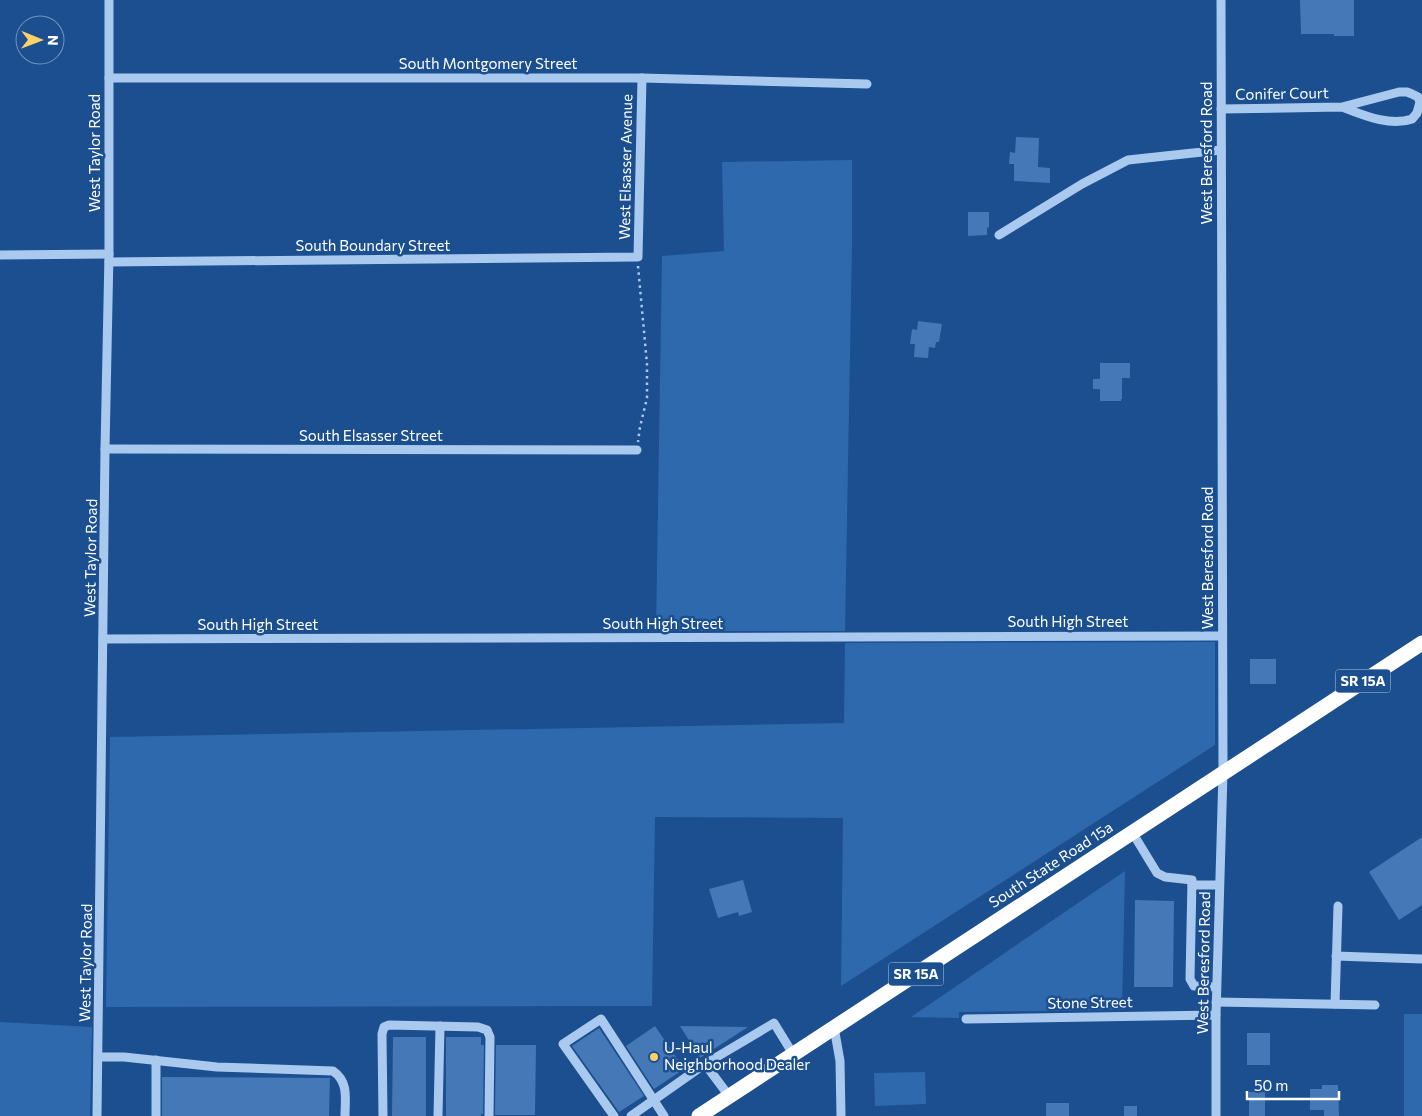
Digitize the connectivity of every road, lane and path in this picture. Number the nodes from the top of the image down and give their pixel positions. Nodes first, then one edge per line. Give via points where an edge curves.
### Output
1 (109, 0) edge
2 (1221, 0) edge
3 (109, 78) junction
4 (642, 78) junction
5 (867, 84) dead end
6 (1342, 107) junction
7 (1221, 109) junction
8 (1221, 150) junction
9 (999, 235) dead end
10 (0, 255) edge
11 (638, 257) junction
12 (109, 258) junction
13 (105, 449) junction
14 (637, 450) joint
15 (1222, 636) junction
16 (104, 639) junction
17 (1422, 643) edge
18 (1223, 773) junction
19 (1132, 832) junction
20 (1192, 885) junction
21 (1219, 885) junction
22 (1338, 906) dead end
23 (1336, 956) junction
24 (1422, 959) edge
25 (1216, 987) junction
26 (1216, 1002) junction
27 (1335, 1004) junction
28 (1375, 1005) dead end
29 (1216, 1014) junction
30 (966, 1019) dead end
31 (440, 1026) junction
32 (834, 1027) junction
33 (793, 1054) junction
34 (98, 1057) junction
35 (156, 1060) junction
36 (705, 1064) junction
37 (729, 1096) junction
38 (653, 1100) junction
39 (97, 1116) edge
40 (156, 1116) edge
41 (345, 1116) edge
42 (383, 1116) edge
43 (438, 1116) edge
44 (490, 1116) edge
45 (614, 1116) edge
46 (631, 1116) edge
47 (664, 1116) edge
48 (699, 1116) edge
49 (841, 1116) edge
50 (1216, 1116) edge

1 - 3 street, West Taylor Road
2 - 7 street, West Beresford Road
3 - 4 street, South Montgomery Street
3 - 12 street, West Taylor Road
4 - 5 street, South Montgomery Street
4 - 11 street, West Elsasser Avenue
6 - 6 street, Conifer Court via 1399,92 1412,94 1420,102 1412,119 1398,122
6 - 7 street, Conifer Court
7 - 8 street, West Beresford Road
8 - 9 street via 1128,160
8 - 15 street, West Beresford Road
10 - 12 street, South Boundary Street
11 - 12 street, South Boundary Street
11 - 14 path via 647,398
12 - 13 street, West Taylor Road
13 - 14 street, South Elsasser Street
13 - 16 street, West Taylor Road
15 - 16 street, South High Street
15 - 18 street, West Beresford Road
16 - 34 street, West Taylor Road
17 - 18 highway, South State Road 15a / SR 15A
18 - 19 highway, South State Road 15a / SR 15A
18 - 21 street, West Beresford Road
19 - 20 street via 1157,873 1192,880
19 - 32 highway, South State Road 15a / SR 15A
20 - 21 street
20 - 25 street via 1190,979 1194,986
21 - 25 street, West Beresford Road
22 - 23 street
23 - 24 street
23 - 27 street
25 - 26 street, West Beresford Road
26 - 27 street
26 - 29 street, West Beresford Road
27 - 28 street
29 - 30 street, Stone Street
29 - 50 street, West Beresford Road
31 - 42 street via 384,1027
31 - 43 street
31 - 44 street via 487,1030 490,1037
32 - 33 highway, South State Road 15a / SR 15A
32 - 49 street via 840,1061
33 - 36 street via 774,1023
33 - 37 highway, South State Road 15a / SR 15A
34 - 35 street
34 - 39 street, West Taylor Road
35 - 40 street
35 - 41 street via 217,1067 333,1071 343,1080
36 - 37 street
36 - 38 street
37 - 48 highway, South State Road 15a / SR 15A
38 - 45 street via 601,1019 563,1044
38 - 46 street
38 - 47 street

